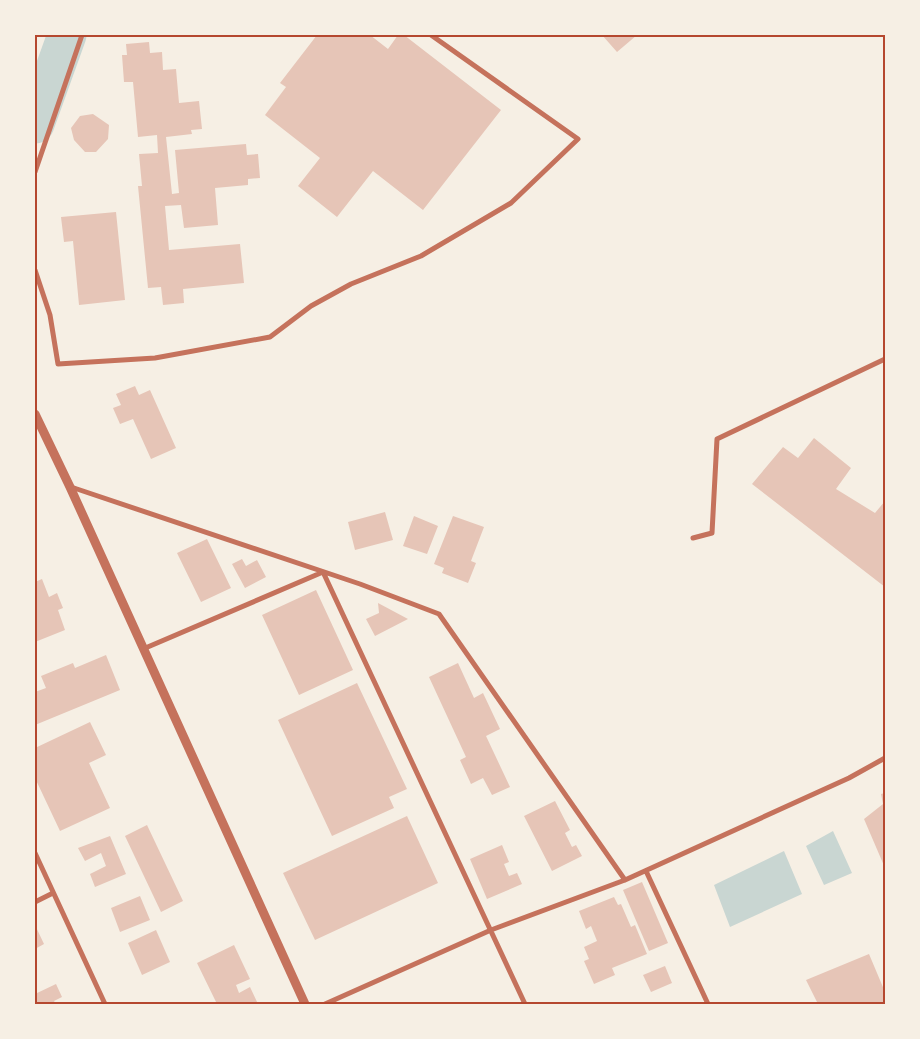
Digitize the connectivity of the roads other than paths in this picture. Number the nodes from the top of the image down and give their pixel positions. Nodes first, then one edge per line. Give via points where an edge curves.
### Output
1 (82, 35) edge
2 (431, 35) edge
3 (35, 172) edge
4 (35, 270) edge
5 (885, 360) edge
6 (35, 414) edge
7 (70, 487) junction
8 (693, 538) dead end
9 (323, 572) junction
10 (143, 650) junction
11 (885, 758) edge
12 (35, 853) edge
13 (646, 871) junction
14 (625, 880) junction
15 (53, 893) junction
16 (35, 902) edge
17 (491, 930) junction
18 (105, 1004) edge
19 (305, 1004) edge
20 (325, 1004) edge
21 (525, 1004) edge
22 (708, 1004) edge

1 - 3 street
2 - 4 street via 578,139 512,204 421,256 351,284 311,306 270,338 155,358 58,364 50,315
5 - 8 street via 717,439 712,533
6 - 7 street
7 - 9 street
7 - 10 street
9 - 10 street
9 - 14 street via 439,614
9 - 17 street
10 - 19 street
11 - 13 street
12 - 15 street
13 - 14 street
13 - 22 street
14 - 17 street
15 - 16 street
15 - 18 street
17 - 20 street
17 - 21 street

